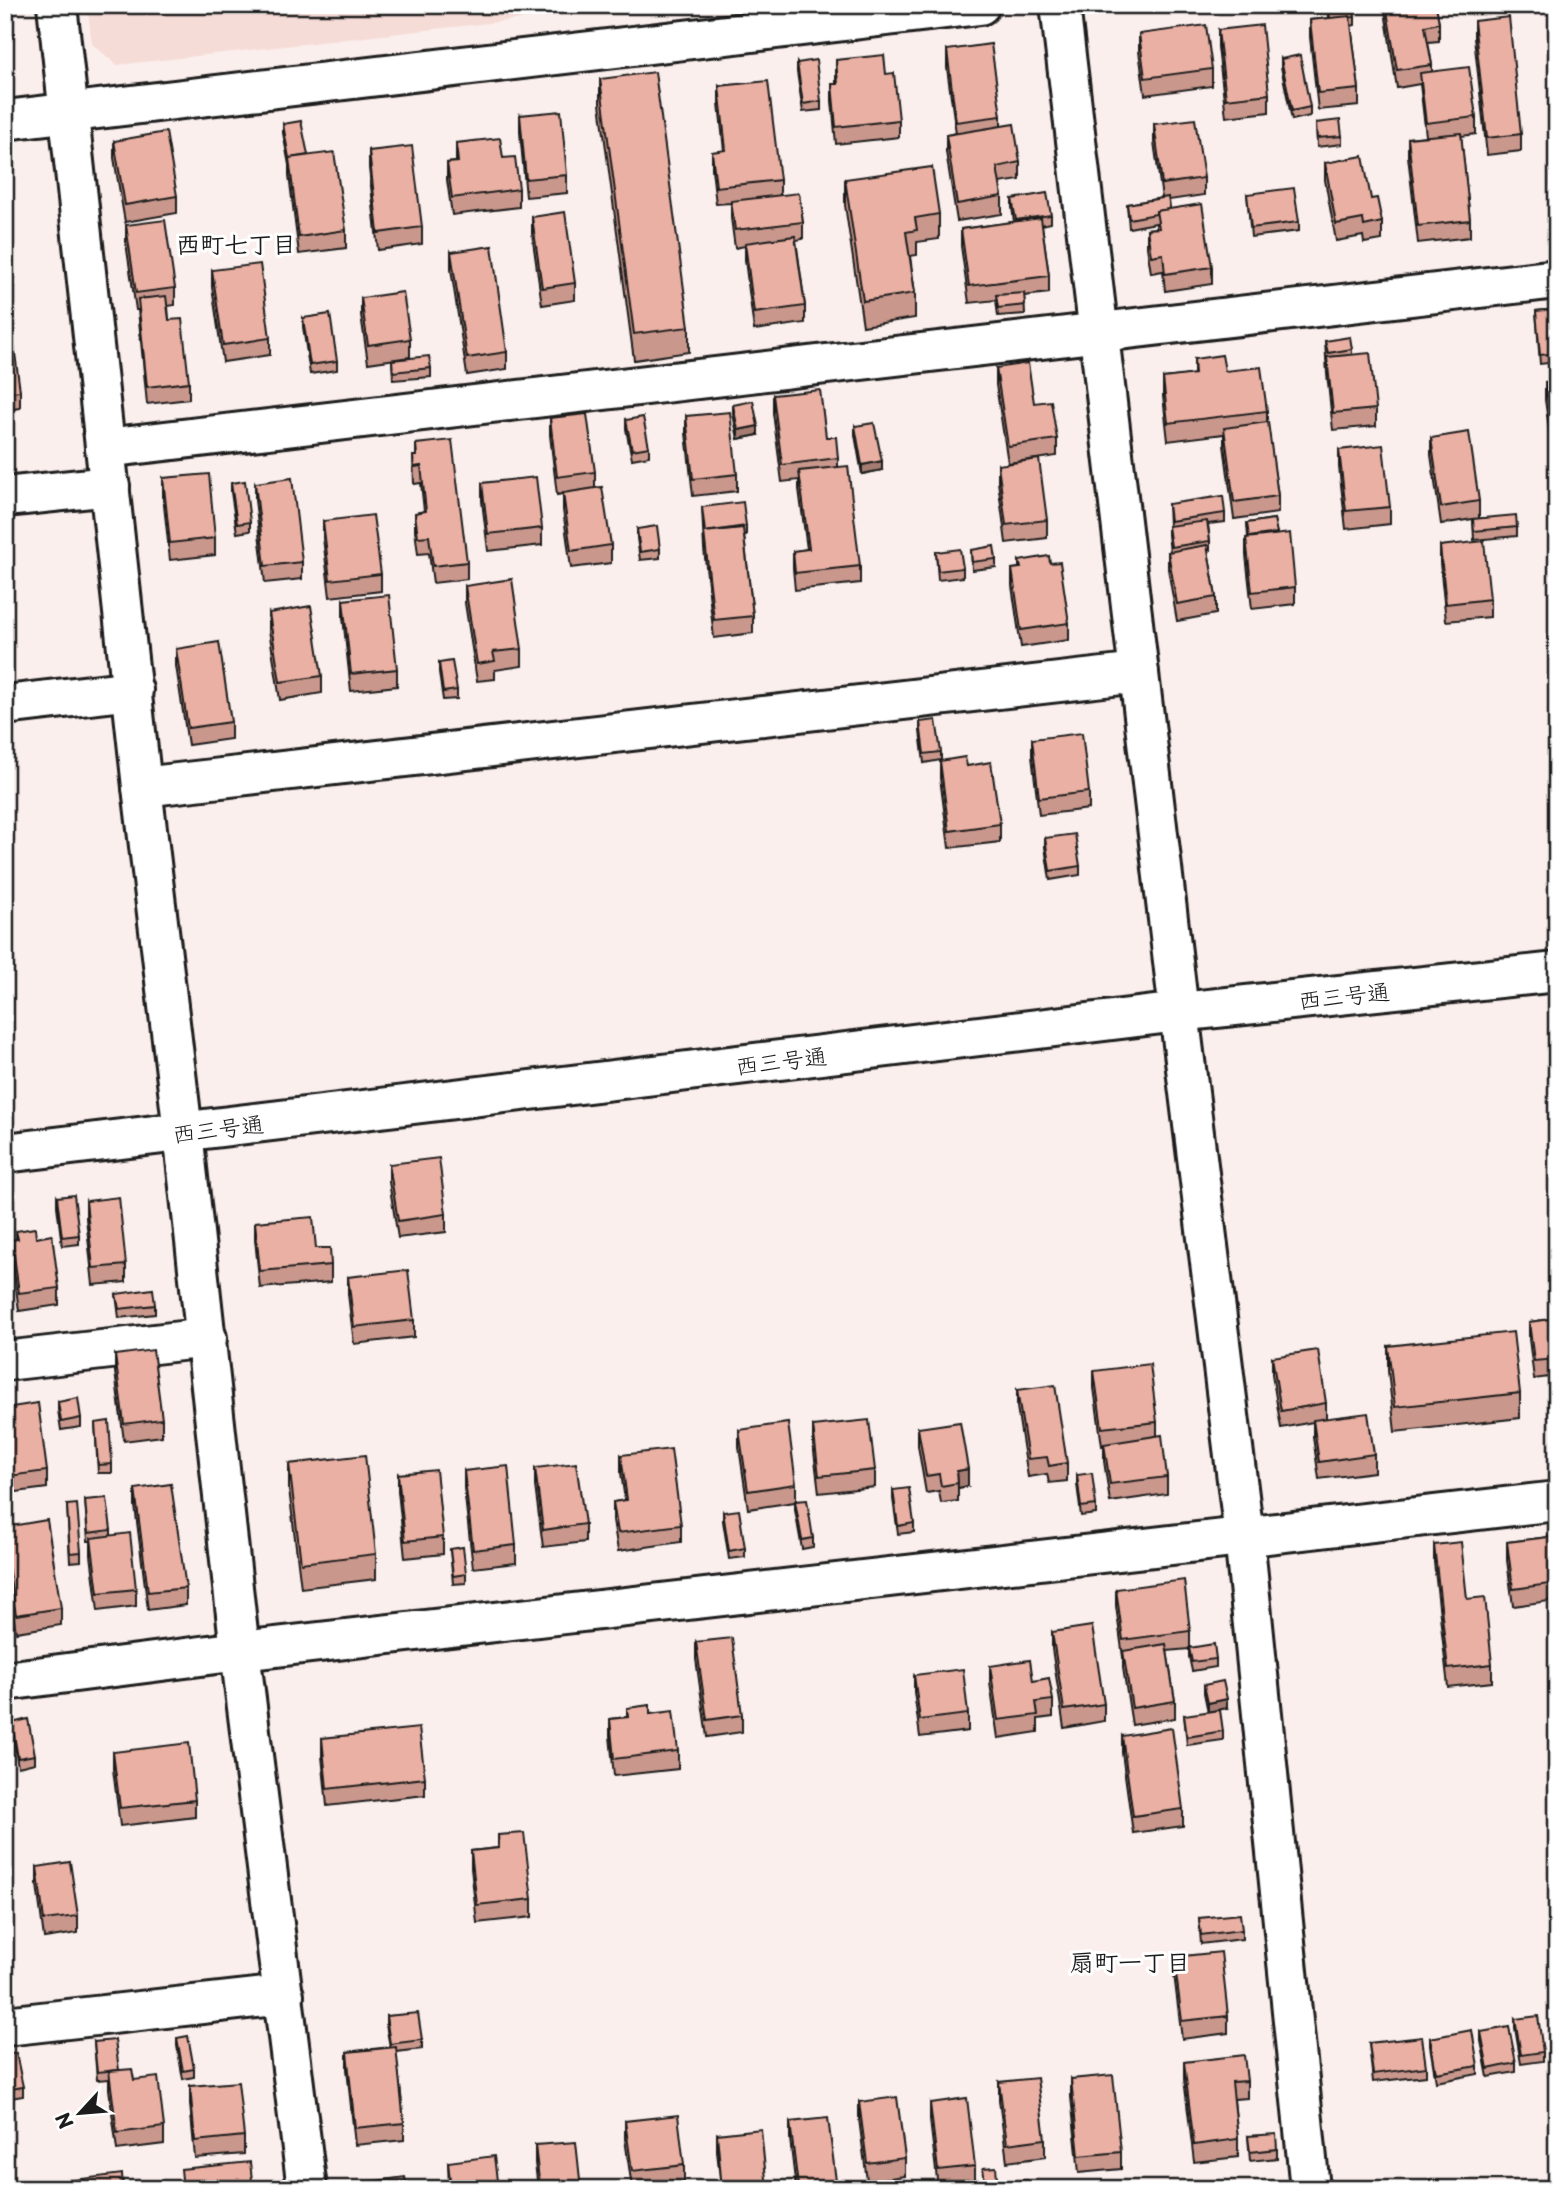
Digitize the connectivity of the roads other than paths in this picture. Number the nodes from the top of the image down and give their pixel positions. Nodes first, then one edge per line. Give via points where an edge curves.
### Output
1 (57, 5) edge
2 (980, 5) edge
3 (1060, 5) edge
4 (69, 113) junction
5 (5, 120) edge
6 (1557, 279) edge
7 (1098, 331) junction
8 (105, 447) junction
9 (110, 486) junction
10 (5, 497) edge
11 (1139, 673) junction
12 (133, 690) junction
13 (5, 705) edge
14 (142, 787) junction
15 (1557, 972) edge
16 (1179, 1012) junction
17 (183, 1132) junction
18 (5, 1153) edge
19 (207, 1338) junction
20 (5, 1361) edge
21 (1557, 1501) edge
22 (1244, 1536) junction
23 (240, 1651) junction
24 (5, 1681) edge
25 (284, 1995) junction
26 (5, 2026) edge
27 (307, 2189) edge
28 (1310, 2189) edge

1 - 4 street
2 - 4 street
3 - 7 street
4 - 5 street
4 - 8 street
6 - 7 street
7 - 8 street
7 - 11 street
8 - 9 street
9 - 10 street
9 - 12 street
11 - 14 street
11 - 16 street
12 - 13 street
12 - 14 street
14 - 17 street
15 - 16 street, 西三号通
16 - 17 street, 西三号通
16 - 22 street
17 - 18 street, 西三号通
17 - 19 street
19 - 20 street
19 - 23 street
21 - 22 street
22 - 23 street
22 - 28 street
23 - 24 street
23 - 25 street
25 - 26 street
25 - 27 street

